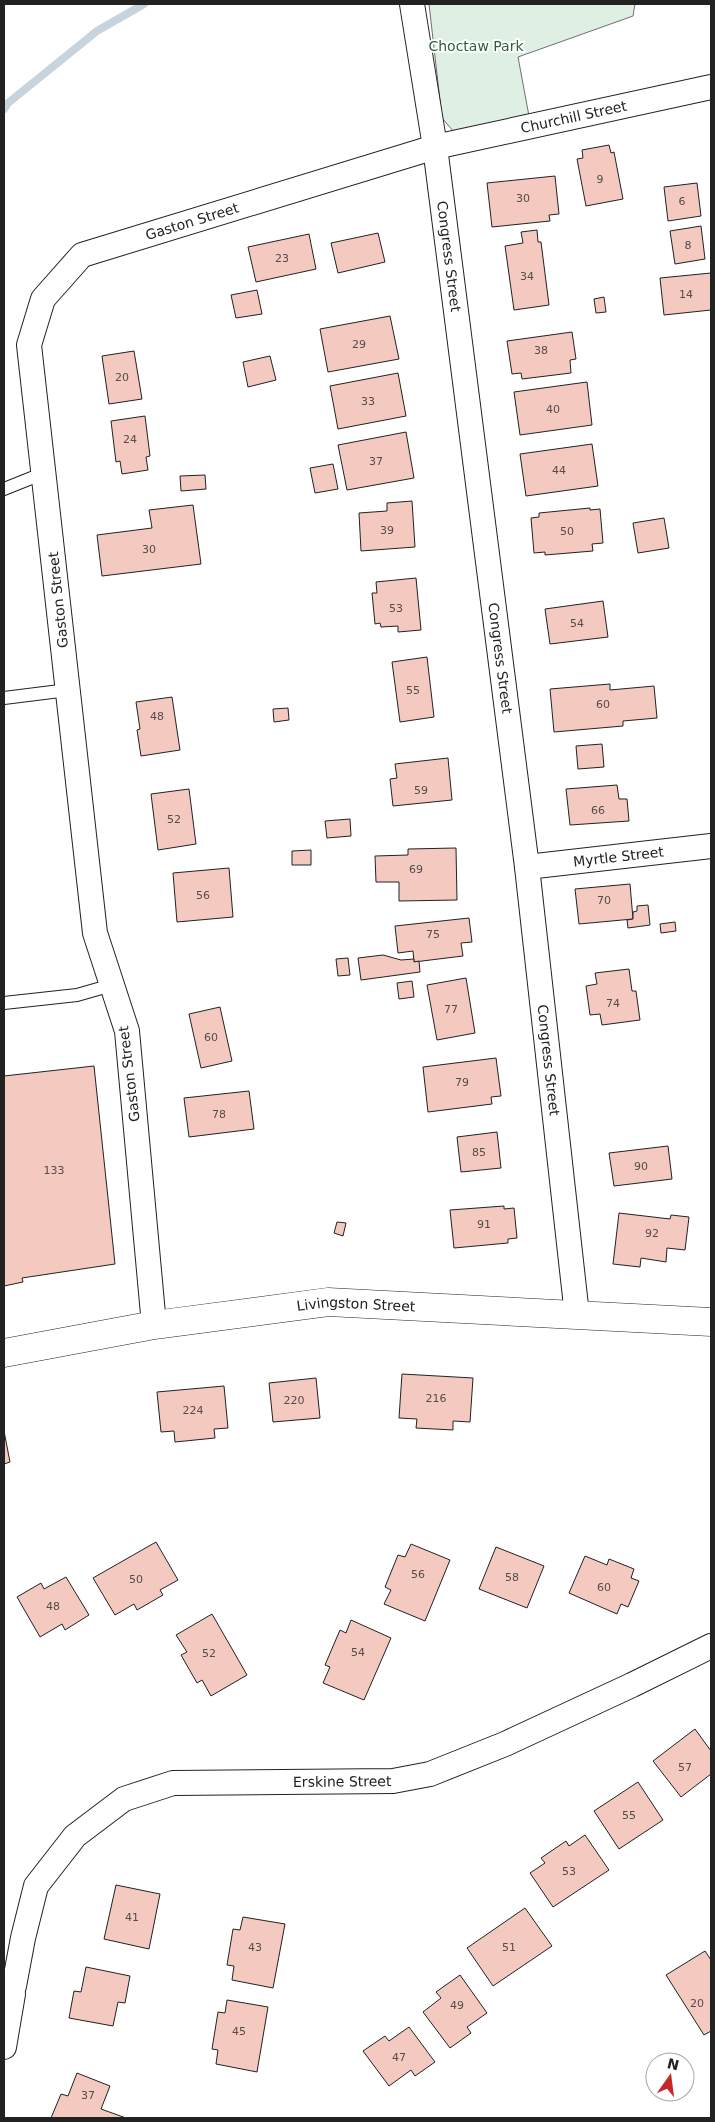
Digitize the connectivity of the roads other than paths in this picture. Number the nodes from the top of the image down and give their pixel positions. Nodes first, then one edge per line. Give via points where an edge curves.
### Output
1 (412, 4) edge
2 (711, 88) edge
3 (435, 147) junction
4 (44, 473) junction
5 (4, 489) edge
6 (68, 690) junction
7 (4, 698) edge
8 (711, 846) edge
9 (527, 867) junction
10 (112, 985) junction
11 (4, 1003) edge
12 (577, 1315) junction
13 (711, 1322) edge
14 (154, 1325) junction
15 (4, 1353) edge
16 (711, 1646) edge
17 (4, 2047) edge

1 - 3 street, Congress Street
2 - 3 street, Churchill Street
3 - 4 street, Gaston Street via 82,254 43,299 29,345
3 - 9 street, Congress Street
4 - 5 lane
4 - 6 street, Gaston Street
6 - 7 lane
6 - 10 street, Gaston Street via 95,933
8 - 9 street, Myrtle Street
9 - 12 street, Congress Street
10 - 11 lane via 77,995
10 - 14 street, Gaston Street via 127,1031
12 - 13 street, Livingston Street
12 - 14 street, Livingston Street via 328,1302
14 - 15 street, Livingston Street
16 - 17 street, Erskine Street via 505,1744 430,1774 392,1781 173,1783 124,1798 75,1836 36,1886 22,1938

